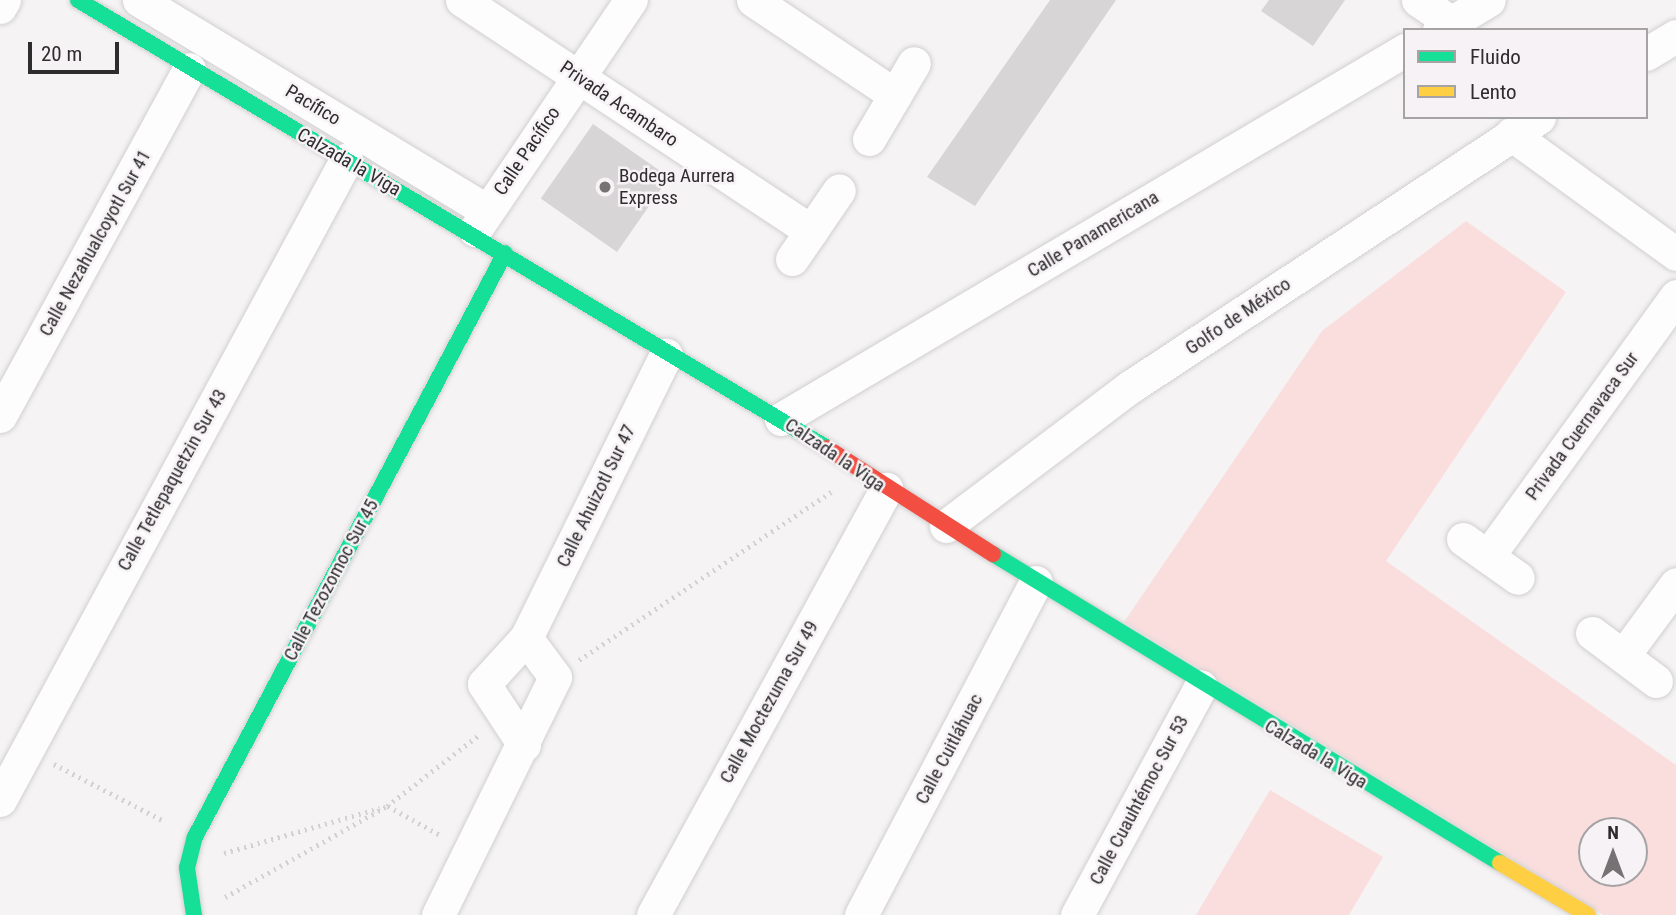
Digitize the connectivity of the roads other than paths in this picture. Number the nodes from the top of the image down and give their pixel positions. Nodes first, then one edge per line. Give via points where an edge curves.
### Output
1 (4, 0) edge
2 (78, 0) edge
3 (139, 0) edge
4 (462, 0) edge
5 (631, 0) edge
6 (753, 0) edge
7 (1418, 0) edge
8 (1489, 0) edge
9 (0, 7) edge
10 (121, 10) edge
11 (1445, 26) edge
12 (1676, 36) edge
13 (1403, 51) edge
14 (1648, 53) edge
15 (914, 63) dead end
16 (190, 69) junction
17 (578, 76) junction
18 (895, 95) junction
19 (1536, 119) edge
20 (1511, 134) junction
21 (869, 139) dead end
22 (346, 160) junction
23 (839, 190) dead end
24 (480, 222) junction
25 (811, 231) junction
26 (505, 253) junction
27 (1676, 254) edge
28 (792, 258) dead end
29 (1676, 296) edge
30 (666, 355) junction
31 (0, 416) edge
32 (781, 419) junction
33 (886, 489) junction
34 (946, 526) junction
35 (1518, 578) dead end
36 (1037, 582) junction
37 (1676, 584) edge
38 (1592, 633) dead end
39 (526, 638) junction
40 (1623, 656) junction
41 (1656, 681) dead end
42 (1201, 686) junction
43 (524, 745) junction
44 (0, 800) edge
45 (194, 915) edge
46 (438, 915) edge
47 (653, 915) edge
48 (861, 915) edge
49 (1077, 915) edge
50 (1588, 915) edge

1 - 9 street
2 - 10 main road, Calzada la Viga
3 - 24 street, Pacífico
4 - 17 street, Privada Acambaro
5 - 17 street, Calle Pacífico
6 - 18 street
7 - 11 street
8 - 11 street
10 - 16 main road, Calzada la Viga
12 - 14 street
13 - 32 street, Calle Panamericana
15 - 18 street
16 - 22 main road, Calzada la Viga
16 - 31 street, Calle Nezahualcoyotl Sur 41
17 - 24 street, Calle Pacífico
17 - 25 street, Privada Acambaro
18 - 21 street
19 - 20 street, Golfo de México
20 - 27 street
20 - 34 street, Golfo de México via 1130,387
22 - 24 main road, Calzada la Viga
22 - 44 street, Calle Tetlepaquetzin Sur 43
23 - 25 street
24 - 26 main road, Calzada la Viga
25 - 28 street
26 - 30 main road, Calzada la Viga
26 - 45 main road, Calle Tezozomoc Sur 45 via 195,837 187,868
29 - 35 street, Privada Cuernavaca Sur via 1476,547
30 - 32 main road, Calzada la Viga
30 - 39 street, Calle Ahuizotl Sur 47
32 - 33 main road, Calzada la Viga
33 - 34 main road, Calzada la Viga
33 - 47 street, Calle Moctezuma Sur 49
34 - 36 main road, Calzada la Viga
36 - 42 main road, Calzada la Viga
36 - 48 street, Calle Cuitláhuac
37 - 40 street
38 - 40 street
39 - 43 street via 555,677
39 - 43 street, Calle Ahuizotl Sur 47 via 484,684
40 - 41 street
42 - 49 street, Calle Cuauhtémoc Sur 53
42 - 50 main road, Calzada la Viga
43 - 46 street

